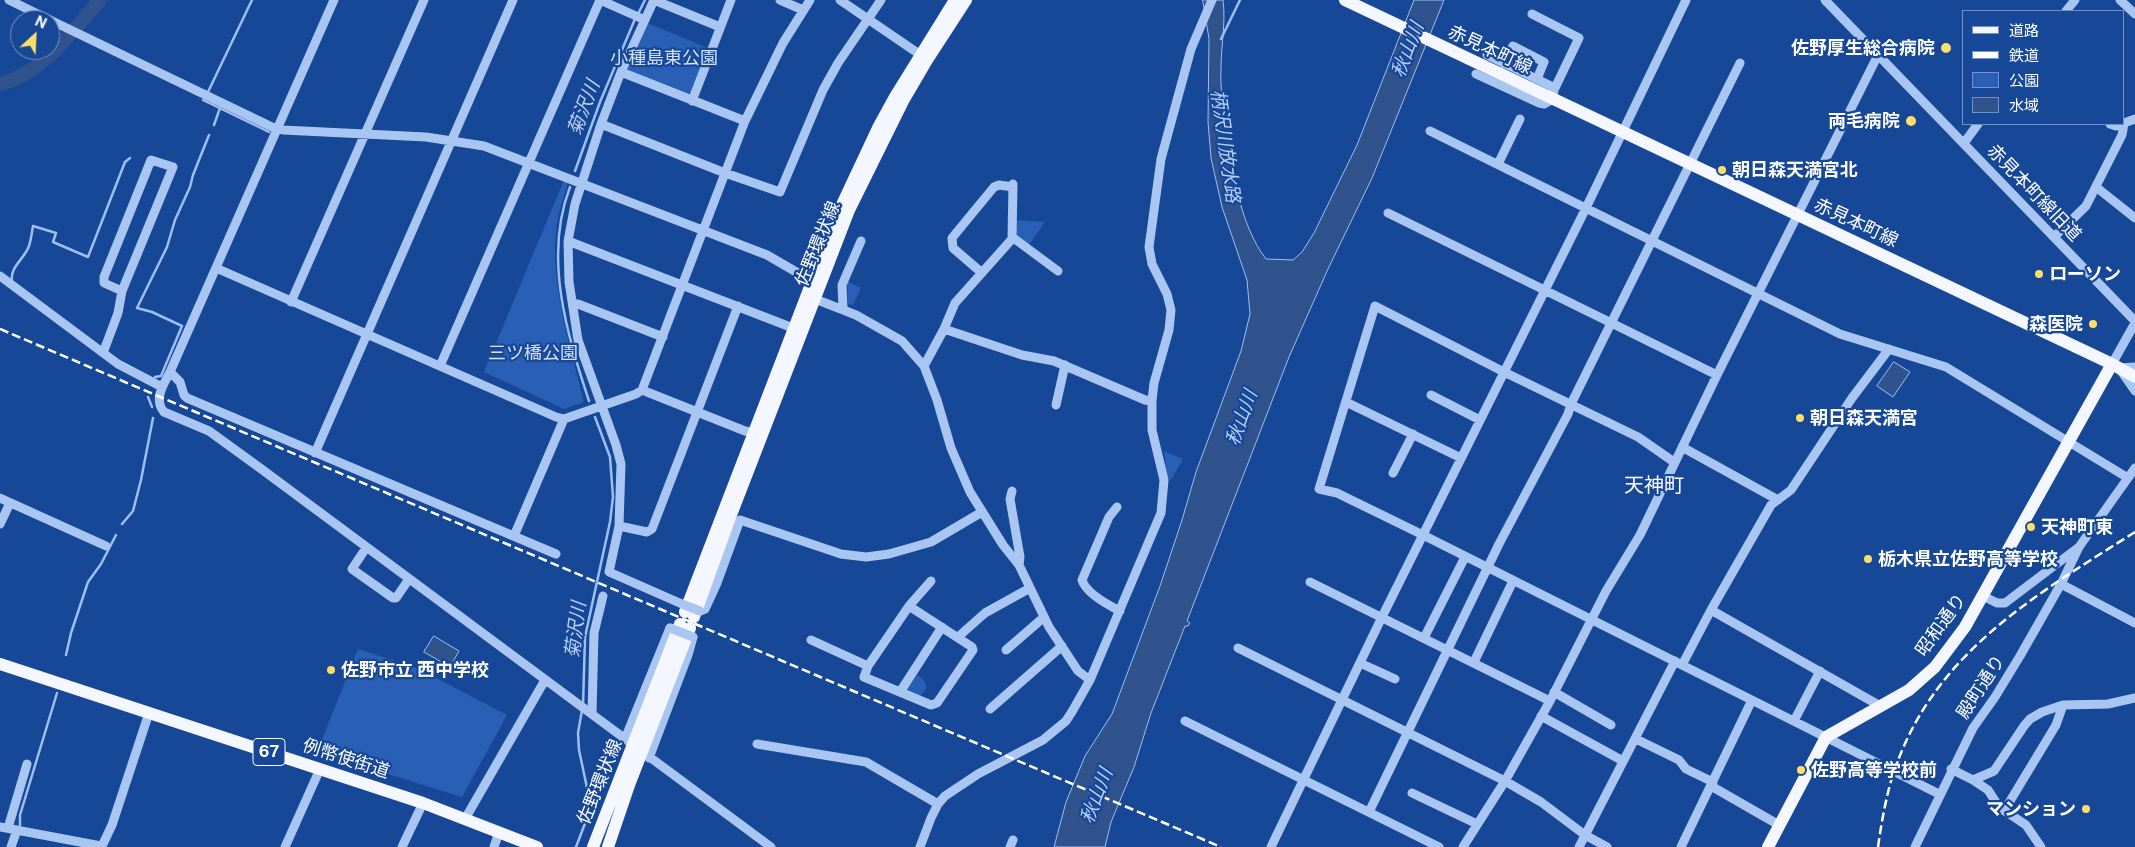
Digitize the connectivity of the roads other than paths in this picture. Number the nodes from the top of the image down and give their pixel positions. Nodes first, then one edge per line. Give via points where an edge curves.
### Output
1 (9, 0) edge
2 (334, 0) edge
3 (424, 0) edge
4 (513, 0) edge
5 (654, 0) edge
6 (731, 0) edge
7 (780, 0) edge
8 (810, 0) edge
9 (840, 0) edge
10 (881, 0) edge
11 (955, 0) edge
12 (966, 0) edge
13 (1212, 0) edge
14 (1686, 0) edge
15 (1825, 0) edge
16 (2075, 0) edge
17 (1348, 2) edge
18 (2126, 2) edge
19 (30, 10) edge
20 (803, 10) junction
21 (2067, 10) edge
22 (1532, 14) dead end
23 (2135, 14) edge
24 (867, 19) junction
25 (643, 20) junction
26 (60, 25) edge
27 (720, 27) junction
28 (1487, 55) dead end
29 (1878, 55) junction
30 (924, 57) junction
31 (1740, 63) dead end
32 (1504, 64) junction
33 (621, 72) junction
34 (1536, 79) junction
35 (1553, 94) junction
36 (692, 101) junction
37 (1520, 119) dead end
38 (745, 121) junction
39 (601, 124) junction
40 (1977, 125) edge
41 (2124, 125) edge
42 (278, 129) junction
43 (1622, 130) junction
44 (1430, 131) dead end
45 (365, 133) junction
46 (452, 140) junction
47 (1964, 143) junction
48 (530, 162) junction
49 (1690, 163) junction
50 (1498, 164) junction
51 (725, 173) junction
52 (582, 182) junction
53 (2096, 187) junction
54 (1586, 208) junction
55 (1388, 213) dead end
56 (1798, 215) junction
57 (2135, 218) edge
58 (704, 230) junction
59 (1012, 237) junction
60 (2054, 237) junction
61 (568, 241) junction
62 (861, 241) dead end
63 (1652, 241) junction
64 (216, 268) junction
65 (1058, 271) dead end
66 (982, 273) junction
67 (0, 276) edge
68 (816, 280) junction
69 (683, 285) junction
70 (1544, 290) junction
71 (122, 291) junction
72 (1758, 294) junction
73 (810, 297) junction
74 (291, 302) junction
75 (573, 304) junction
76 (738, 306) junction
77 (843, 310) junction
78 (2135, 322) edge
79 (1611, 323) junction
80 (793, 328) junction
81 (944, 329) junction
82 (367, 334) junction
83 (663, 337) junction
84 (1890, 349) junction
85 (103, 353) junction
86 (1065, 365) junction
87 (440, 366) junction
88 (924, 366) junction
89 (2116, 366) junction
90 (2135, 367) edge
91 (170, 372) junction
92 (1504, 372) junction
93 (1717, 375) junction
94 (2135, 377) edge
95 (162, 387) junction
96 (642, 390) junction
97 (2135, 391) edge
98 (1431, 396) dead end
99 (1152, 401) junction
100 (1346, 402) junction
101 (1571, 404) junction
102 (1056, 405) dead end
103 (602, 406) junction
104 (697, 412) junction
105 (564, 419) junction
106 (1480, 420) junction
107 (758, 433) junction
108 (1413, 434) junction
109 (2068, 440) junction
110 (1682, 447) junction
111 (316, 453) junction
112 (1461, 458) junction
113 (1674, 462) junction
114 (2135, 468) edge
115 (1394, 473) dead end
116 (2128, 478) junction
117 (1012, 491) dead end
118 (0, 498) edge
119 (1778, 500) junction
120 (10, 503) junction
121 (1117, 507) dead end
122 (982, 512) junction
123 (0, 524) edge
124 (620, 526) junction
125 (1422, 535) junction
126 (514, 536) junction
127 (106, 546) dead end
128 (2079, 547) junction
129 (366, 548) junction
130 (556, 554) dead end
131 (1465, 557) junction
132 (1019, 565) junction
133 (1488, 568) junction
134 (409, 579) junction
135 (931, 581) dead end
136 (1513, 581) junction
137 (1310, 582) dead end
138 (2061, 584) junction
139 (1030, 588) junction
140 (603, 596) dead end
141 (1983, 596) junction
142 (909, 606) junction
143 (1711, 610) junction
144 (1120, 611) junction
145 (1382, 617) junction
146 (1043, 618) junction
147 (687, 620) junction
148 (1592, 620) junction
149 (2135, 623) edge
150 (942, 627) junction
151 (958, 636) junction
152 (1424, 638) junction
153 (811, 640) dead end
154 (1062, 646) junction
155 (1238, 648) dead end
156 (1006, 650) dead end
157 (1449, 650) junction
158 (1360, 662) junction
159 (1474, 662) junction
160 (1679, 663) junction
161 (0, 664) edge
162 (868, 666) junction
163 (1820, 671) junction
164 (1395, 679) dead end
165 (545, 680) junction
166 (1090, 680) junction
167 (900, 692) junction
168 (1554, 692) junction
169 (2135, 698) edge
170 (1342, 700) junction
171 (1752, 700) junction
172 (1550, 701) junction
173 (2063, 706) junction
174 (1882, 707) junction
175 (990, 708) dead end
176 (150, 713) junction
177 (591, 713) junction
178 (1541, 716) junction
179 (1185, 720) dead end
180 (1794, 721) junction
181 (1611, 725) dead end
182 (1407, 733) junction
183 (1826, 737) junction
184 (1636, 738) junction
185 (757, 744) dead end
186 (637, 749) junction
187 (1623, 761) junction
188 (27, 764) dead end
189 (320, 769) junction
190 (1951, 769) junction
191 (1304, 779) junction
192 (1973, 780) junction
193 (1505, 781) junction
194 (1712, 784) junction
195 (1412, 793) dead end
196 (1939, 794) junction
197 (422, 803) junction
198 (938, 804) junction
199 (1369, 812) junction
200 (2004, 812) junction
201 (465, 819) junction
202 (1477, 824) junction
203 (1780, 825) junction
204 (8, 828) edge
205 (499, 832) junction
206 (1585, 835) junction
207 (11, 847) edge
208 (285, 847) edge
209 (402, 847) edge
210 (494, 847) edge
211 (536, 847) edge
212 (593, 847) edge
213 (608, 847) edge
214 (771, 847) edge
215 (920, 847) edge
216 (1271, 847) edge
217 (1439, 847) edge
218 (1463, 847) edge
219 (1579, 847) edge
220 (1607, 847) edge
221 (1681, 847) edge
222 (1768, 847) edge
223 (1915, 847) edge
224 (2041, 847) edge

1 - 19 street
2 - 42 street
3 - 45 street
4 - 46 street
5 - 25 street
5 - 27 street
6 - 27 street
7 - 20 street
8 - 20 street
9 - 24 street
10 - 24 street
11 - 30 main road, 佐野環状線
12 - 30 main road, 佐野環状線
13 - 99 street via 1191,49 1161,158 1149,247 1152,264 1171,310
14 - 43 street
15 - 29 street, 赤見本町線旧道
16 - 21 street
17 - 35 main road, 赤見本町線 via 1474,67
18 - 23 street
20 - 38 street via 771,65
22 - 35 street via 1579,38
24 - 30 street
24 - 51 street via 823,90 780,192
25 - 33 street
25 - 48 street via 600,0
26 - 42 street
27 - 36 street
28 - 32 street
29 - 47 street, 赤見本町線旧道
29 - 56 street
30 - 68 main road, 佐野環状線
31 - 49 street
32 - 34 street
32 - 34 street via 1513,46 1544,62
33 - 36 street
33 - 39 street
34 - 35 street via 1551,86
35 - 43 main road, 赤見本町線
36 - 38 street
37 - 50 street
38 - 51 street
39 - 51 street
39 - 52 street
40 - 47 street
41 - 53 street
42 - 45 street
42 - 64 street
43 - 49 main road, 赤見本町線
43 - 54 street
44 - 50 street
45 - 46 street
45 - 74 street
46 - 48 street via 484,146
46 - 82 street
47 - 60 street, 赤見本町線旧道
48 - 52 street
48 - 87 street
49 - 56 main road, 赤見本町線
49 - 63 street
50 - 54 street
51 - 58 street
52 - 58 street
52 - 61 street via 570,220
53 - 57 street
53 - 60 street via 2086,206
54 - 63 street
54 - 70 street
55 - 70 street
56 - 72 street
56 - 89 main road, 赤見本町線
58 - 68 street via 767,255
58 - 69 street
59 - 65 street
59 - 66 street
59 - 66 street via 1013,185 999,185 952,238 953,248
60 - 78 street, 赤見本町線旧道
61 - 69 street
61 - 75 street
62 - 77 street via 842,285
63 - 72 street
63 - 79 street
64 - 74 street
64 - 91 street
66 - 81 street via 955,304
67 - 85 street
68 - 73 main road, 佐野環状線
69 - 76 street
69 - 83 street
70 - 79 street
70 - 92 street
71 - 71 street via 173,167 155,160 152,160 104,277 104,284
71 - 85 street via 118,313
72 - 84 street via 1840,334
72 - 93 street
73 - 77 street
73 - 80 main road, 佐野環状線
73 - 107 main road, 佐野環状線
74 - 82 street
75 - 83 street
75 - 103 street via 578,340
76 - 80 street
76 - 104 street
77 - 88 street via 902,341
78 - 89 street, 赤見本町線旧道
79 - 93 street
79 - 101 street
80 - 107 main road, 佐野環状線
81 - 86 street via 1022,356
81 - 88 street
82 - 87 street
82 - 111 street
83 - 96 street
84 - 109 street via 1946,367
84 - 119 street via 1852,398 1791,490
85 - 95 street
86 - 99 street
86 - 102 street
87 - 105 street
88 - 122 street via 959,468
89 - 90 street
89 - 94 main road, 赤見本町線
89 - 97 street
89 - 109 main road
91 - 95 street
91 - 111 street via 180,382 187,398
92 - 100 street via 1375,306
92 - 101 street
92 - 106 street
93 - 110 street
95 - 129 street via 159,390 160,405 164,412 209,432
96 - 103 street
96 - 104 street
98 - 106 street
99 - 144 street via 1152,430 1164,480 1163,505
100 - 108 street
100 - 125 street via 1320,489 1337,493
101 - 113 street via 1638,436
101 - 133 street
103 - 105 street
103 - 124 street via 620,464
104 - 107 street
104 - 124 street via 652,529 647,532
105 - 126 street
106 - 112 street
107 - 147 main road, 佐野環状線
108 - 112 street
108 - 115 street
109 - 116 street
109 - 141 main road
110 - 113 street
110 - 119 street
111 - 126 street
112 - 125 street
113 - 148 street via 1640,535
114 - 116 street, 昭和通り
116 - 128 street, 昭和通り
117 - 132 street via 1010,499
118 - 120 street
119 - 143 street via 1771,505
120 - 123 street
120 - 127 street
121 - 144 street via 1109,517 1082,580 1084,586
122 - 132 street
122 - 147 street via 931,542 866,557 840,554 740,520 704,609
124 - 147 street via 609,572
125 - 131 street
125 - 145 street
126 - 130 street
128 - 138 street, 殿町通り
128 - 141 street, 昭和通り via 2005,603
129 - 134 street
129 - 134 street via 352,567 372,584 396,598
131 - 133 street
131 - 152 street
132 - 139 street
133 - 136 street
133 - 157 street
134 - 165 street
135 - 142 street
136 - 148 street
136 - 159 street
137 - 145 street
138 - 149 street
138 - 190 street, 殿町通り via 2020,656 1972,728
139 - 146 street
139 - 151 street via 985,614
140 - 177 street via 594,634
141 - 174 main road, 昭和通り via 1965,627 1935,666 1909,690
142 - 150 street
142 - 162 street
143 - 160 street
143 - 163 street
144 - 166 street
145 - 152 street
145 - 158 street
146 - 154 street
146 - 156 street
147 - 186 street
147 - 186 main road, 佐野環状線
147 - 186 street via 688,655
148 - 160 street
148 - 168 street
150 - 151 street
150 - 167 street
151 - 167 street via 973,650 937,703 931,706
152 - 157 street
153 - 162 street
154 - 166 street via 1078,671
154 - 175 street
155 - 170 street
157 - 159 street
157 - 182 street
158 - 164 street
158 - 170 street
159 - 172 street
160 - 171 street
160 - 184 street
161 - 176 main road, 例幣使街道 / 67
162 - 167 street via 864,677
163 - 174 street
163 - 180 street
165 - 177 street
165 - 201 street
166 - 198 street via 1073,710 1055,731 956,787
168 - 172 street
168 - 181 street
169 - 173 street via 2108,704
170 - 182 street
170 - 191 street
171 - 180 street
171 - 194 street
172 - 178 street
173 - 192 street via 2051,708 2030,719 1998,768
173 - 200 street via 2056,726
174 - 183 main road, 昭和通り
176 - 189 main road, 例幣使街道 / 67
176 - 204 street via 112,825 101,846
177 - 186 street
178 - 187 street
178 - 193 street
179 - 191 street
180 - 183 street
182 - 193 street
182 - 199 street
183 - 196 street
183 - 203 main road
184 - 187 street
184 - 194 street via 1679,760 1686,769
185 - 198 street via 866,762
186 - 212 main road, 佐野環状線
186 - 213 main road, 佐野環状線
186 - 214 street
187 - 206 street
188 - 204 street
189 - 197 main road, 例幣使街道 / 67
189 - 208 street
190 - 192 street
190 - 196 street, 殿町通り
191 - 199 street
191 - 216 street
192 - 200 street via 1988,790
193 - 202 street
193 - 206 street via 1541,802
194 - 203 street
194 - 221 street
195 - 202 street
196 - 223 street, 殿町通り
197 - 201 main road, 例幣使街道 / 67
197 - 209 street
198 - 215 street
199 - 217 street
200 - 224 street via 2026,825
201 - 205 main road, 例幣使街道 / 67
202 - 218 street
203 - 222 main road
204 - 207 street
205 - 210 street
205 - 211 main road, 例幣使街道 / 67
206 - 219 street
206 - 220 street

